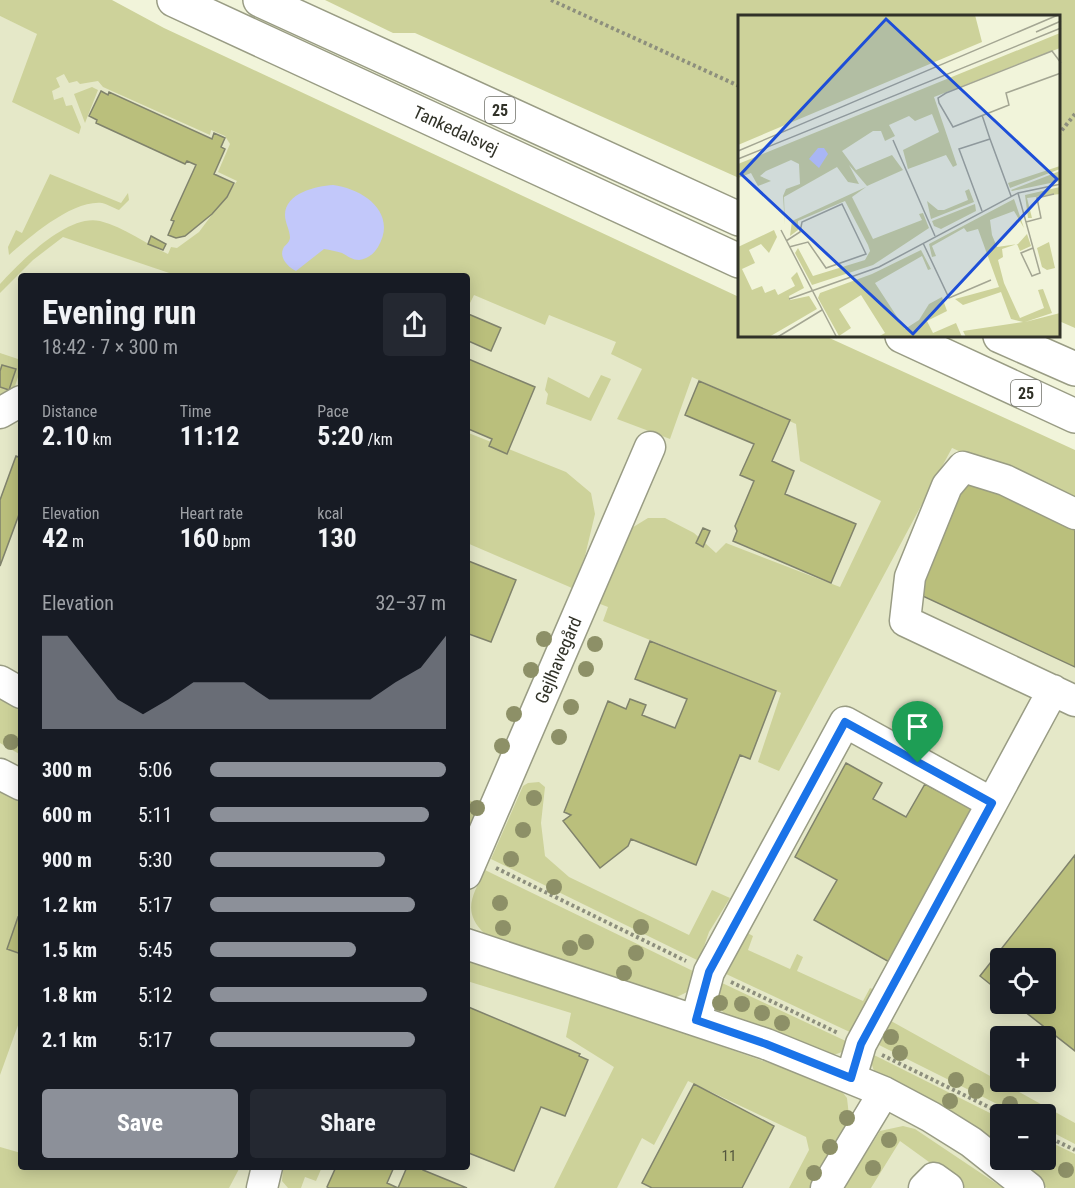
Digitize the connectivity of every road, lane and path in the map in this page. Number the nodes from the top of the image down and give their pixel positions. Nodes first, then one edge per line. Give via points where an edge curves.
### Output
1 (174, 0) edge
2 (260, 0) edge
3 (550, 0) edge
4 (738, 86) edge
5 (1075, 114) edge
6 (1060, 134) edge
7 (738, 219) edge
8 (738, 261) edge
9 (906, 338) edge
10 (1005, 338) edge
11 (1075, 369) edge
12 (18, 404) edge
13 (0, 413) edge
14 (1075, 416) edge
15 (650, 447) dead end
16 (1075, 514) edge
17 (0, 681) edge
18 (18, 691) edge
19 (1064, 696) edge
20 (0, 774) edge
21 (18, 783) edge
22 (992, 803) junction
23 (470, 865) edge
24 (470, 945) edge
25 (709, 972) junction
26 (696, 1020) junction
27 (861, 1044) junction
28 (851, 1078) junction
29 (884, 1092) junction
30 (990, 1108) edge
31 (1056, 1141) edge
32 (1075, 1150) edge
33 (266, 1170) edge
34 (262, 1188) edge
35 (826, 1188) edge
36 (924, 1188) edge
37 (948, 1188) edge
38 (1029, 1188) edge

1 - 8 highway, Tankedalsvej / 25
2 - 7 highway, Tankedalsvej / 25
3 - 4 path
5 - 6 path
9 - 14 highway, 25
10 - 11 highway, 25
12 - 13 street
15 - 23 street, Gejlhavegård
16 - 19 street via 1005,480 963,467 947,486 910,577 906,602 905,621
17 - 18 street
19 - 22 street
20 - 21 street
22 - 25 street via 845,722
22 - 27 street
23 - 25 path
24 - 26 street
25 - 26 street
25 - 27 path
26 - 28 street
27 - 28 street
27 - 30 path
28 - 29 street
29 - 35 street
29 - 38 street via 971,1142
31 - 32 path
33 - 34 street
36 - 37 street via 934,1178

